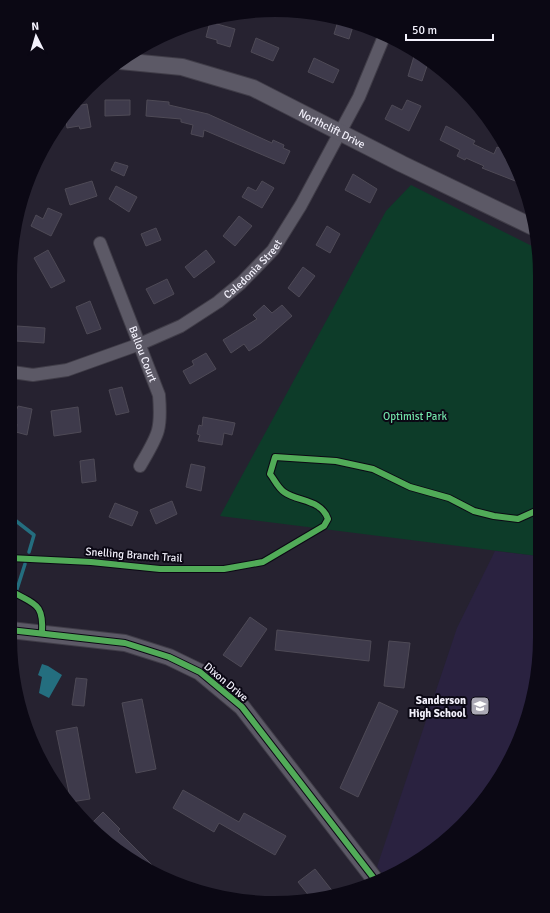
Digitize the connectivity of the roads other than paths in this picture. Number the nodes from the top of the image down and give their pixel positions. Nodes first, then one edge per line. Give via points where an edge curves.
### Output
1 (382, 41) edge
2 (129, 62) edge
3 (341, 132) junction
4 (528, 225) edge
5 (100, 243) dead end
6 (140, 344) junction
7 (17, 373) edge
8 (140, 466) dead end
9 (17, 631) edge
10 (373, 877) edge

1 - 3 street, Caledonia Street via 359,98
2 - 3 street, Northclift Drive via 182,67 253,88
3 - 4 street, Northclift Drive
3 - 6 street, Caledonia Street via 305,199 273,250 218,302 181,326
5 - 6 street, Ballou Court
6 - 7 street, Caledonia Street via 67,370 33,375
6 - 8 street, Ballou Court via 159,395 161,418 158,437
9 - 10 street, Dixon Drive via 125,643 170,657 200,672 242,707

